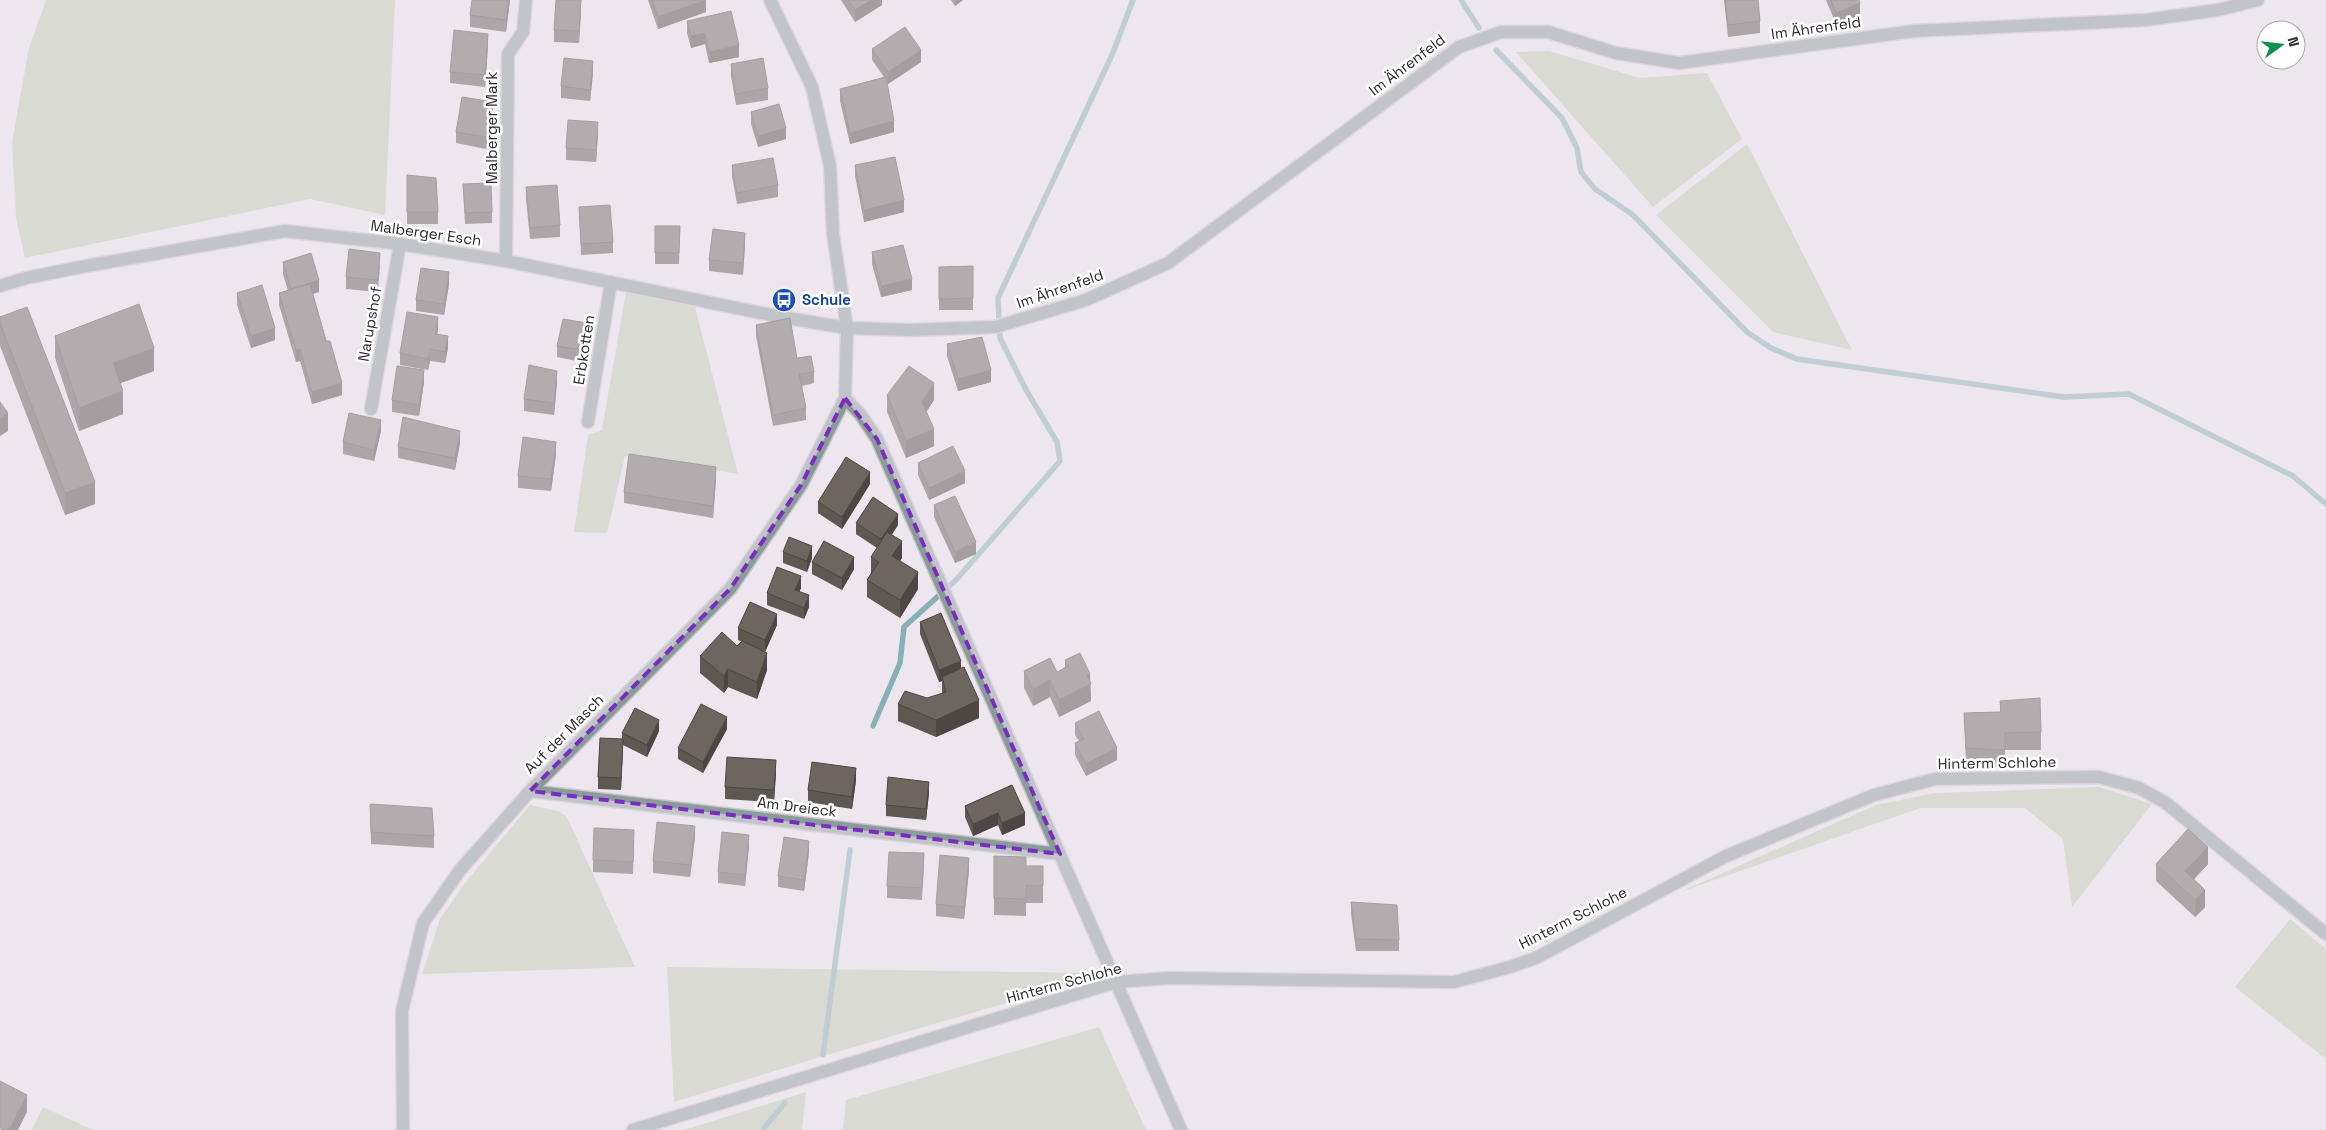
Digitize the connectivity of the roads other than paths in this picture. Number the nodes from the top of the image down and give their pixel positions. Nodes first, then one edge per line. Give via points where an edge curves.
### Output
1 (526, 0) edge
2 (770, 0) edge
3 (2258, 0) edge
4 (400, 244) junction
5 (506, 261) junction
6 (611, 282) junction
7 (0, 286) edge
8 (847, 328) junction
9 (845, 398) junction
10 (371, 409) dead end
11 (588, 422) dead end
12 (530, 792) junction
13 (1060, 854) junction
14 (2326, 934) edge
15 (1116, 982) junction
16 (403, 1130) edge
17 (633, 1130) edge
18 (1181, 1130) edge

1 - 5 street, Malberger Mark via 523,32 508,54
2 - 8 street via 812,88 830,166 833,234
3 - 8 street, Im Ährenfeld via 2218,10 2145,20 1914,31 1679,62 1616,53 1548,32 1501,32 1459,47 1168,263 1086,300 995,327
4 - 5 street, Malberger Esch
4 - 7 street, Malberger Esch via 284,231 86,266
4 - 10 street, Narupshof
5 - 6 street, Malberger Esch
6 - 8 street, Malberger Esch
6 - 11 street, Erbkotten
8 - 9 street
9 - 12 street, Auf der Masch via 801,485 730,589
9 - 13 street via 877,439
12 - 13 street, Am Dreieck
12 - 16 street, Auf der Masch via 460,870 423,923 402,1011
13 - 15 street
14 - 15 street, Hinterm Schlohe via 2166,803 2139,788 2099,777 1935,779 1874,795 1726,856 1536,958 1454,982 1170,978
15 - 17 street, Hinterm Schlohe
15 - 18 street

